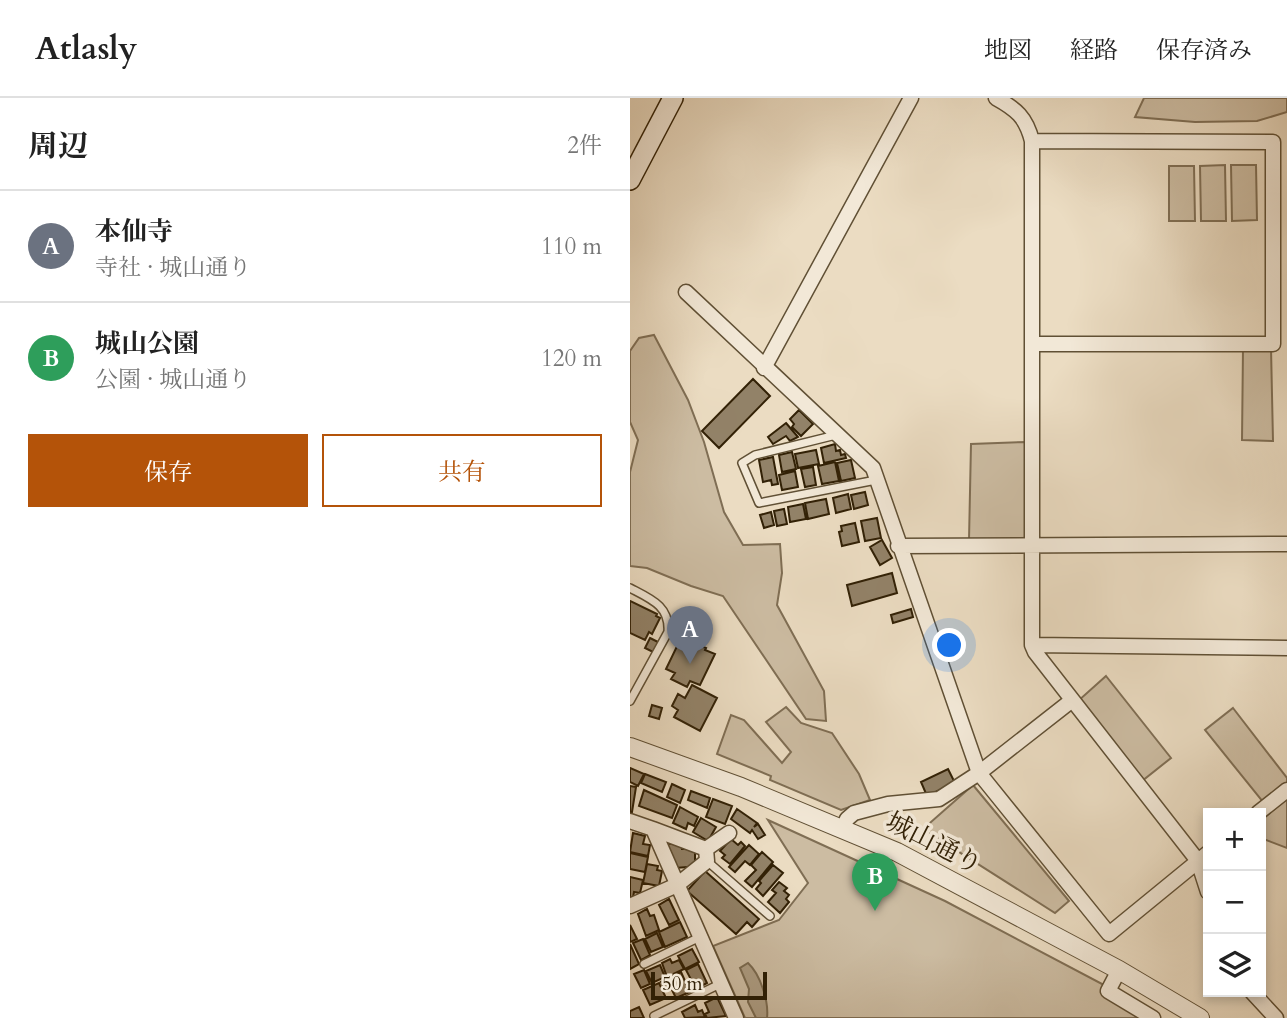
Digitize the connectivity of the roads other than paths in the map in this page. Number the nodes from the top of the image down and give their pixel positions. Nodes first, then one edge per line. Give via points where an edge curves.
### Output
1 (673, 98) edge
2 (911, 98) edge
3 (996, 98) edge
4 (1032, 141) junction
5 (630, 180) edge
6 (685, 292) dead end
7 (1032, 344) junction
8 (764, 368) junction
9 (837, 435) junction
10 (876, 480) junction
11 (1287, 544) edge
12 (1033, 545) junction
13 (898, 546) junction
14 (630, 588) edge
15 (1032, 645) junction
16 (1287, 648) edge
17 (630, 701) edge
18 (1071, 701) junction
19 (630, 747) edge
20 (979, 773) junction
21 (1287, 790) edge
22 (1264, 808) edge
23 (630, 821) edge
24 (843, 828) junction
25 (653, 829) junction
26 (729, 833) dead end
27 (707, 855) junction
28 (1203, 857) edge
29 (677, 886) junction
30 (630, 906) edge
31 (770, 916) dead end
32 (701, 937) junction
33 (644, 964) dead end
34 (1119, 970) junction
35 (720, 984) junction
36 (1257, 997) edge
37 (654, 1016) dead end
38 (736, 1018) edge
39 (1153, 1018) edge
40 (1199, 1018) edge
41 (1276, 1018) edge

1 - 5 main road
2 - 8 street
3 - 4 street via 1016,109
4 - 7 street
4 - 7 street via 1273,142 1273,344
6 - 8 street
7 - 12 street
8 - 9 street
9 - 10 street via 873,468
9 - 10 lane via 755,454 742,463 759,503
10 - 13 street
11 - 12 street
12 - 13 street
12 - 15 street
13 - 20 street
14 - 17 lane via 650,598 669,621 668,632
15 - 16 street
15 - 18 street
18 - 20 street
18 - 28 street
19 - 24 street, 城山通り
20 - 24 street via 939,799 854,813
20 - 28 street via 1110,934
21 - 22 street
23 - 25 street
24 - 34 street, 城山通り
25 - 27 street
25 - 29 street
26 - 27 street
27 - 29 street
27 - 31 lane
29 - 30 street
29 - 32 street
32 - 33 lane
32 - 35 street
34 - 39 street via 1108,991
34 - 40 street, 城山通り
35 - 37 lane
35 - 38 street
36 - 41 street

